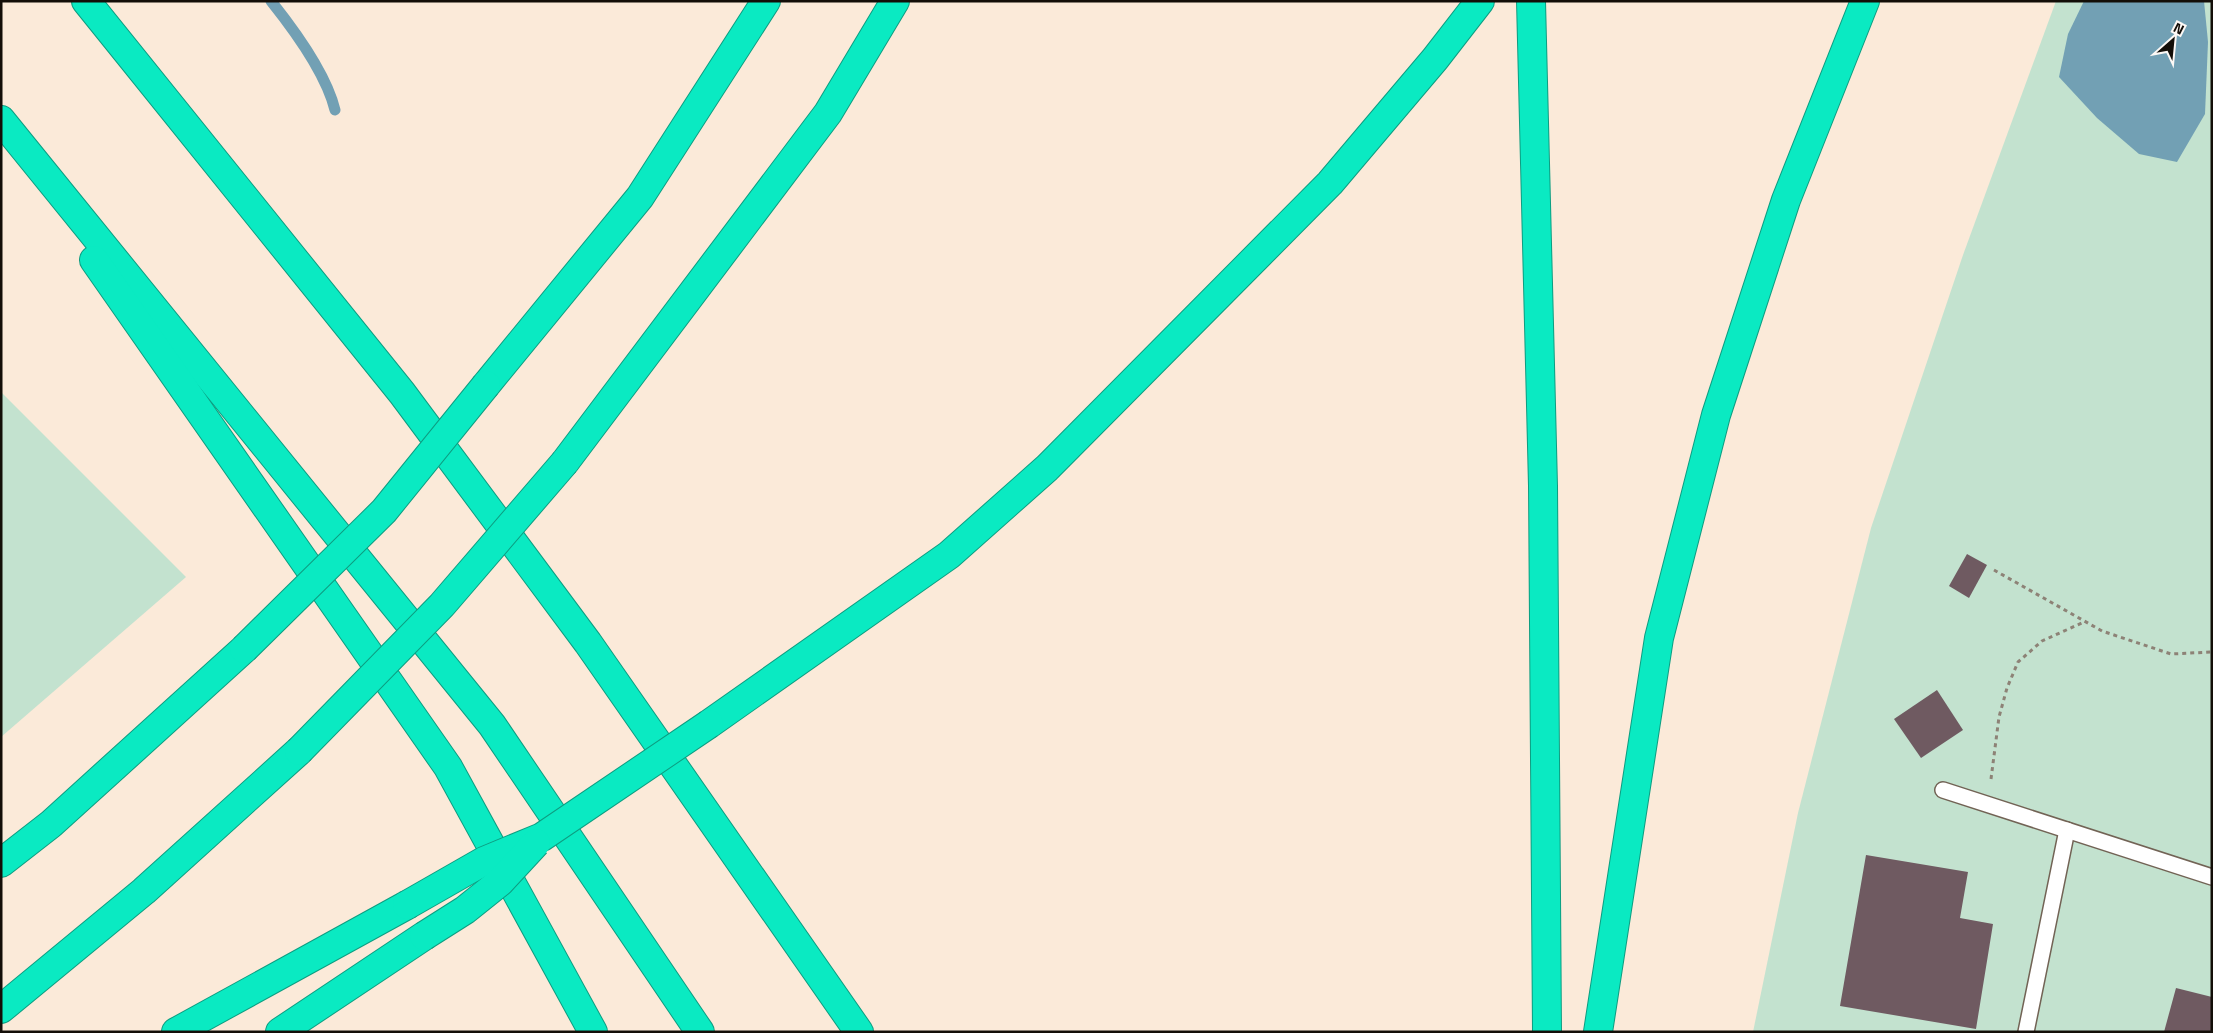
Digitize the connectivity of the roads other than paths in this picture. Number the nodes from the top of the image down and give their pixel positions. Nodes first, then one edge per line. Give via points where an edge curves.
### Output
1 (86, 1) edge
2 (766, 1) edge
3 (895, 1) edge
4 (1480, 1) edge
5 (1531, 1) edge
6 (1865, 1) edge
7 (1, 120) edge
8 (1, 128) edge
9 (1943, 790) dead end
10 (2067, 830) junction
11 (542, 837) junction
12 (1, 863) edge
13 (2212, 877) edge
14 (1, 1008) edge
15 (176, 1032) edge
16 (280, 1032) edge
17 (593, 1032) edge
18 (700, 1032) edge
19 (859, 1032) edge
20 (1547, 1032) edge
21 (1598, 1032) edge
22 (2026, 1032) edge

1 - 19 highway via 402,393 588,643
2 - 12 highway, bridge via 640,197 384,511 244,649 51,824
3 - 14 highway, bridge via 828,113 565,462 442,605 299,751 144,891
4 - 11 highway, bridge via 1330,183 1047,468 949,555
5 - 20 highway via 1542,476
6 - 21 highway via 1786,200 1709,443 1658,638
7 - 18 highway via 492,725
8 - 17 highway via 448,767
9 - 10 lane
10 - 13 lane
10 - 22 lane
11 - 15 highway, bridge via 484,861
11 - 16 highway, bridge via 500,882 464,910

